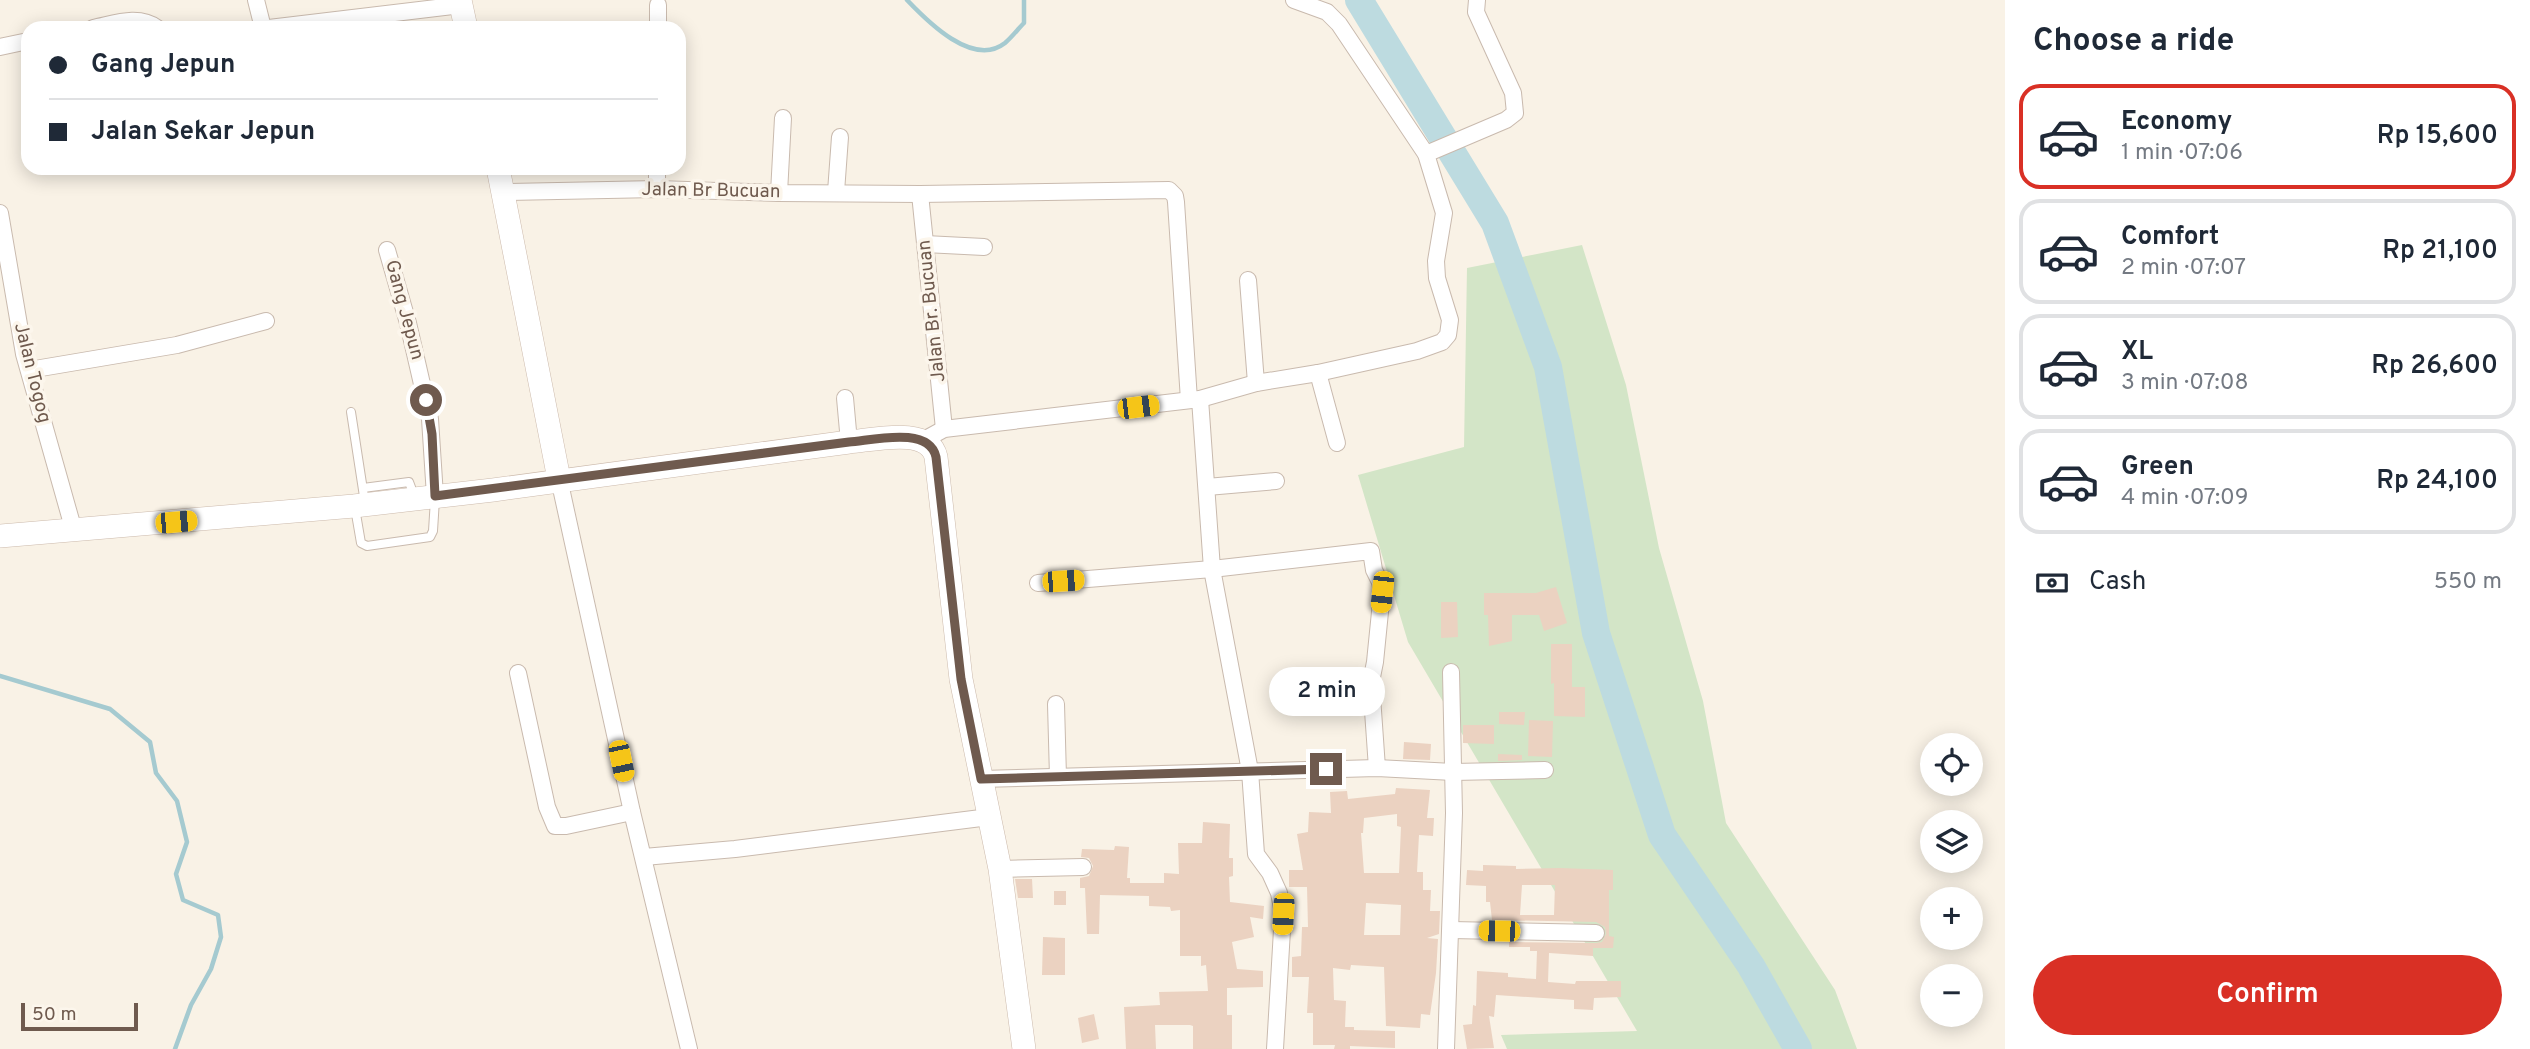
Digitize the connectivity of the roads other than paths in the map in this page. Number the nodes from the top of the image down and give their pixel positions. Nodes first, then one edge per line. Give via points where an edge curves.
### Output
1 (256, 0) edge
2 (1294, 0) edge
3 (1477, 0) edge
4 (460, 3) edge
5 (658, 5) dead end
6 (261, 21) edge
7 (322, 21) edge
8 (464, 21) edge
9 (658, 21) edge
10 (21, 42) edge
11 (0, 47) edge
12 (783, 118) dead end
13 (840, 137) dead end
14 (1429, 153) junction
15 (500, 175) edge
16 (657, 175) edge
17 (657, 189) junction
18 (503, 191) junction
19 (836, 192) junction
20 (779, 193) junction
21 (920, 194) junction
22 (0, 213) edge
23 (925, 244) junction
24 (984, 247) dead end
25 (387, 250) dead end
26 (1248, 280) dead end
27 (266, 320) dead end
28 (29, 370) junction
29 (1318, 373) junction
30 (1256, 383) junction
31 (845, 398) dead end
32 (1195, 400) junction
33 (351, 412) dead end
34 (944, 429) junction
35 (924, 440) junction
36 (849, 442) junction
37 (1336, 443) dead end
38 (559, 479) junction
39 (1276, 481) dead end
40 (1207, 487) junction
41 (425, 497) junction
42 (361, 499) junction
43 (74, 531) junction
44 (0, 536) edge
45 (1212, 569) junction
46 (1038, 583) dead end
47 (1451, 672) dead end
48 (518, 673) dead end
49 (1056, 704) dead end
50 (1377, 768) junction
51 (1545, 770) dead end
52 (1250, 771) junction
53 (1453, 772) junction
54 (1058, 777) junction
55 (981, 779) junction
56 (632, 812) junction
57 (989, 817) junction
58 (644, 857) junction
59 (1083, 866) dead end
60 (1000, 869) junction
61 (1451, 930) junction
62 (1596, 933) dead end
63 (689, 1049) edge
64 (1024, 1049) edge
65 (1275, 1049) edge
66 (1446, 1049) edge

1 - 6 street
2 - 14 street via 1328,12 1339,24
3 - 14 street via 1476,12 1516,104 1515,113
4 - 7 street
4 - 8 main road
5 - 9 street
10 - 11 street
12 - 20 street
13 - 19 street
14 - 29 street via 1444,213 1436,261 1451,320 1448,335 1417,351
15 - 18 main road
16 - 17 street
17 - 18 street, Jalan Br Bucuan
17 - 20 street, Jalan Br Bucuan
18 - 38 main road
19 - 20 street, Jalan Br Bucuan
19 - 21 street, Jalan Br Bucuan
21 - 23 street, Jalan Br. Bucuan
21 - 32 street, Jalan Br Bucuan via 1169,190 1176,202
22 - 28 street, Jalan Togog
23 - 24 street
23 - 34 street, Jalan Br. Bucuan
25 - 41 street, Gang Jepun via 430,419
26 - 30 street
27 - 28 street via 177,345
28 - 43 street, Jalan Togog
29 - 30 street
29 - 37 street
30 - 32 street
31 - 36 street
32 - 34 street
32 - 40 street
33 - 42 lane
34 - 35 street
35 - 36 main road
35 - 55 main road via 934,448 936,457 961,679
36 - 38 main road
38 - 41 main road
38 - 56 street
39 - 40 street
40 - 45 street
41 - 42 main road
41 - 42 lane via 433,531 430,537 367,546 361,543
42 - 43 main road
43 - 44 main road
45 - 46 street
45 - 50 street via 1366,550 1373,553 1382,592 1371,682
45 - 52 street
47 - 53 street
48 - 56 street via 555,826
49 - 54 street
50 - 52 street
50 - 53 street
51 - 53 street
52 - 54 street
52 - 65 street via 1256,854 1279,892 1283,914
53 - 61 street
54 - 55 street
55 - 57 main road
56 - 58 street
57 - 58 street
57 - 60 main road
58 - 63 street
59 - 60 street
60 - 64 main road
61 - 62 street
61 - 66 street

